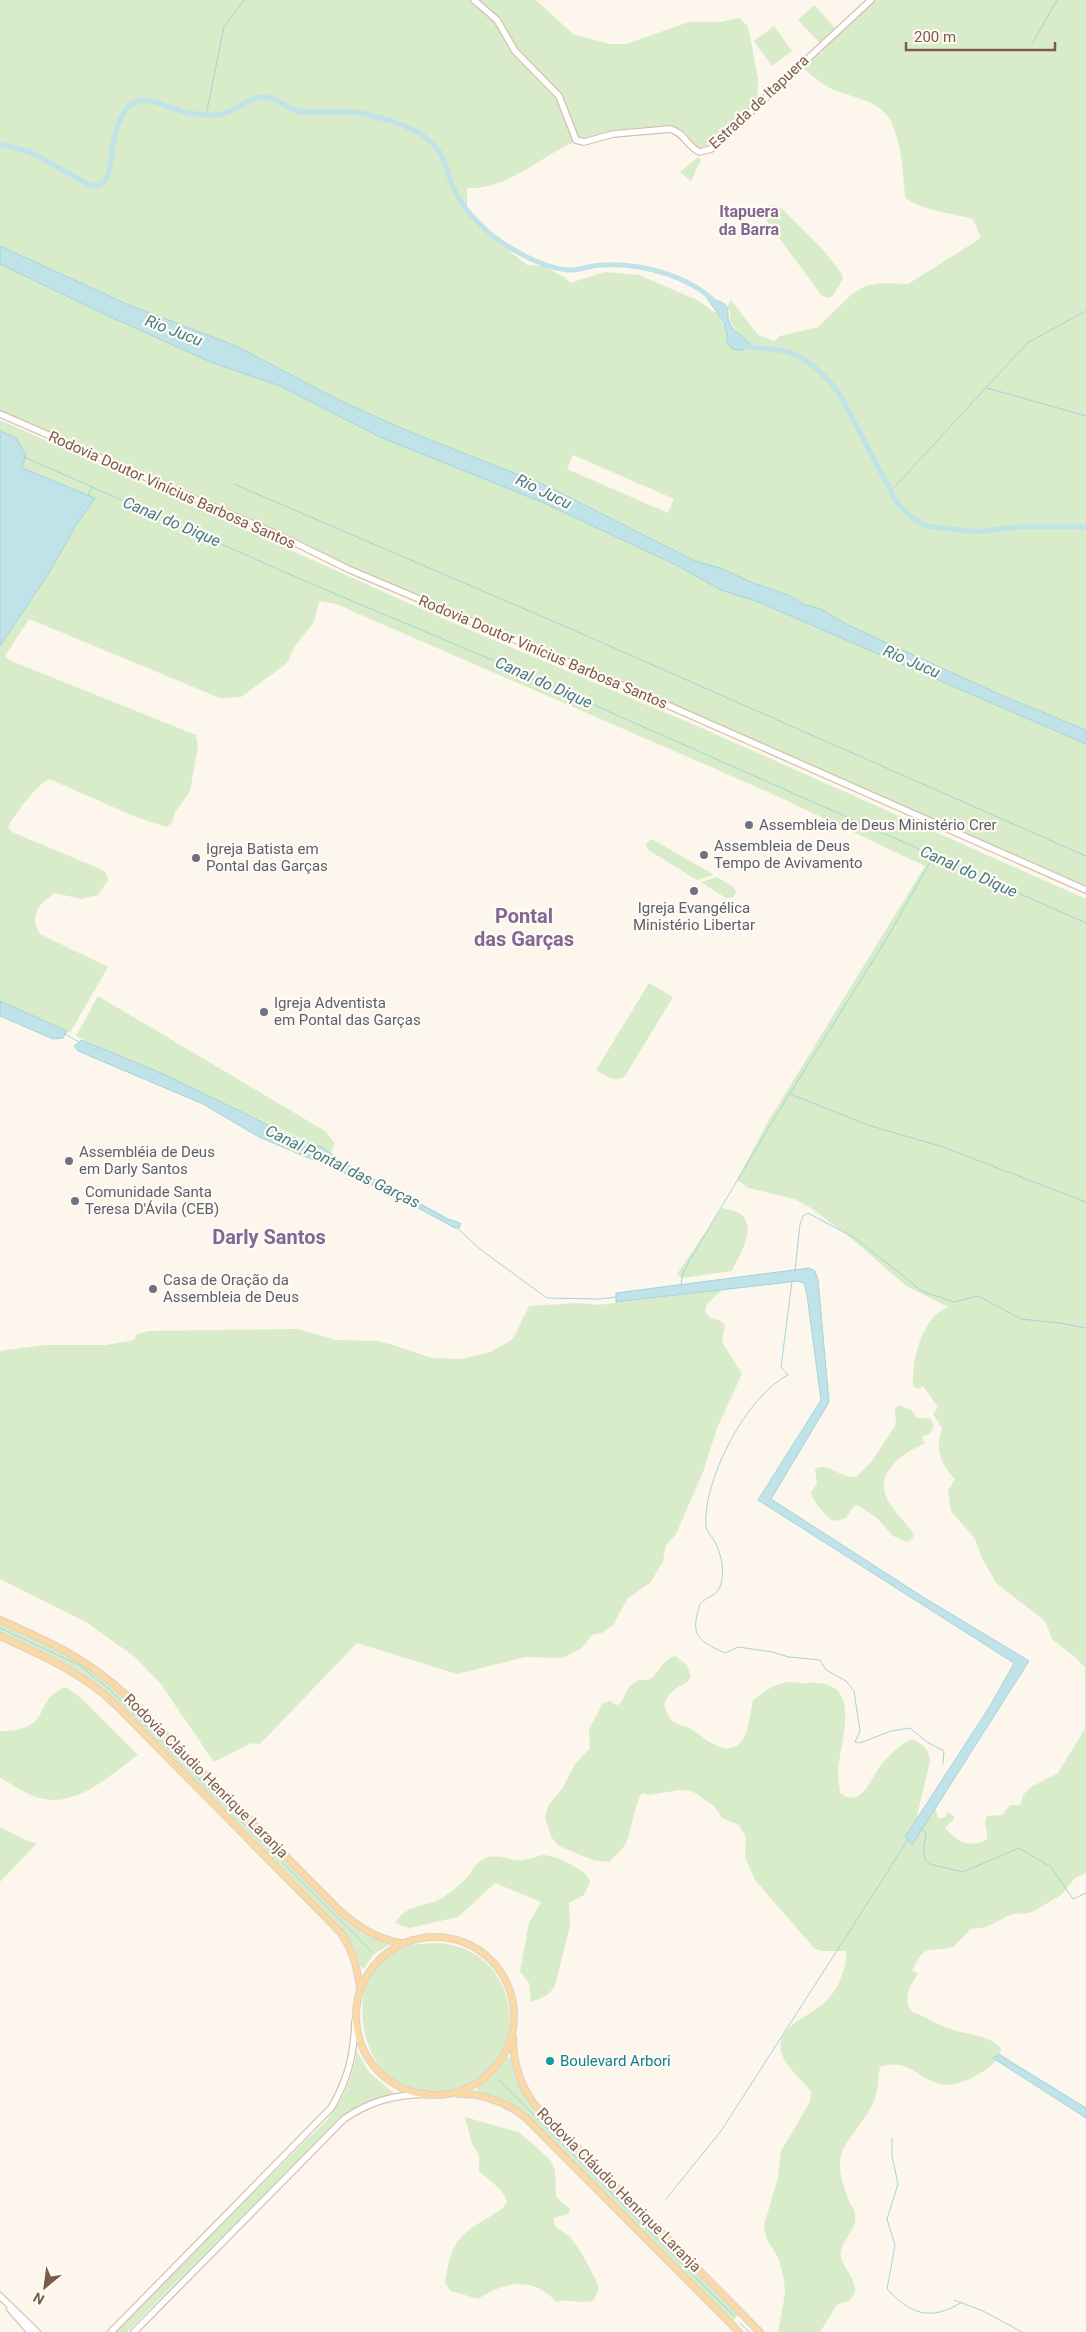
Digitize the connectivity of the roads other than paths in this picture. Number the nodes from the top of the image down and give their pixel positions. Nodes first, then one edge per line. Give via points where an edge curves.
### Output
1 (474, 0) edge
2 (870, 0) edge
3 (0, 414) edge
4 (1086, 890) edge
5 (0, 1620) edge
6 (0, 1636) edge
7 (402, 1943) junction
8 (360, 1988) junction
9 (355, 2022) junction
10 (513, 2029) junction
11 (425, 2094) junction
12 (448, 2094) junction
13 (0, 2296) edge
14 (5, 2301) junction
15 (30, 2332) edge
16 (37, 2332) edge
17 (111, 2332) edge
18 (134, 2332) edge
19 (739, 2332) edge
20 (760, 2332) edge

1 - 2 main road, Estrada de Itapuera via 497,20 515,52 559,96 576,140 584,142 613,134 670,129 677,131 700,152 720,142
3 - 4 main road, Rodovia Doutor Vinícius Barbosa Santos
5 - 7 main road, Rodovia Cláudio Henrique Laranja via 73,1654 101,1673 338,1909 368,1932
6 - 8 main road, Rodovia Cláudio Henrique Laranja via 67,1667 116,1705 341,1933 351,1948
7 - 8 main road via 378,1960
7 - 10 main road via 423,1937 441,1937 464,1942 484,1954 508,1984 514,2007
8 - 9 main road
9 - 11 main road via 361,2044 377,2070 396,2085
9 - 17 main road via 351,2064 331,2108
10 - 12 main road via 506,2051 488,2075 469,2087
10 - 20 main road, Rodovia Cláudio Henrique Laranja via 517,2070 535,2105
11 - 12 main road
11 - 18 main road via 369,2104 344,2119
12 - 19 main road, Rodovia Cláudio Henrique Laranja via 490,2098 525,2117
13 - 14 main road
14 - 15 main road
14 - 16 main road

